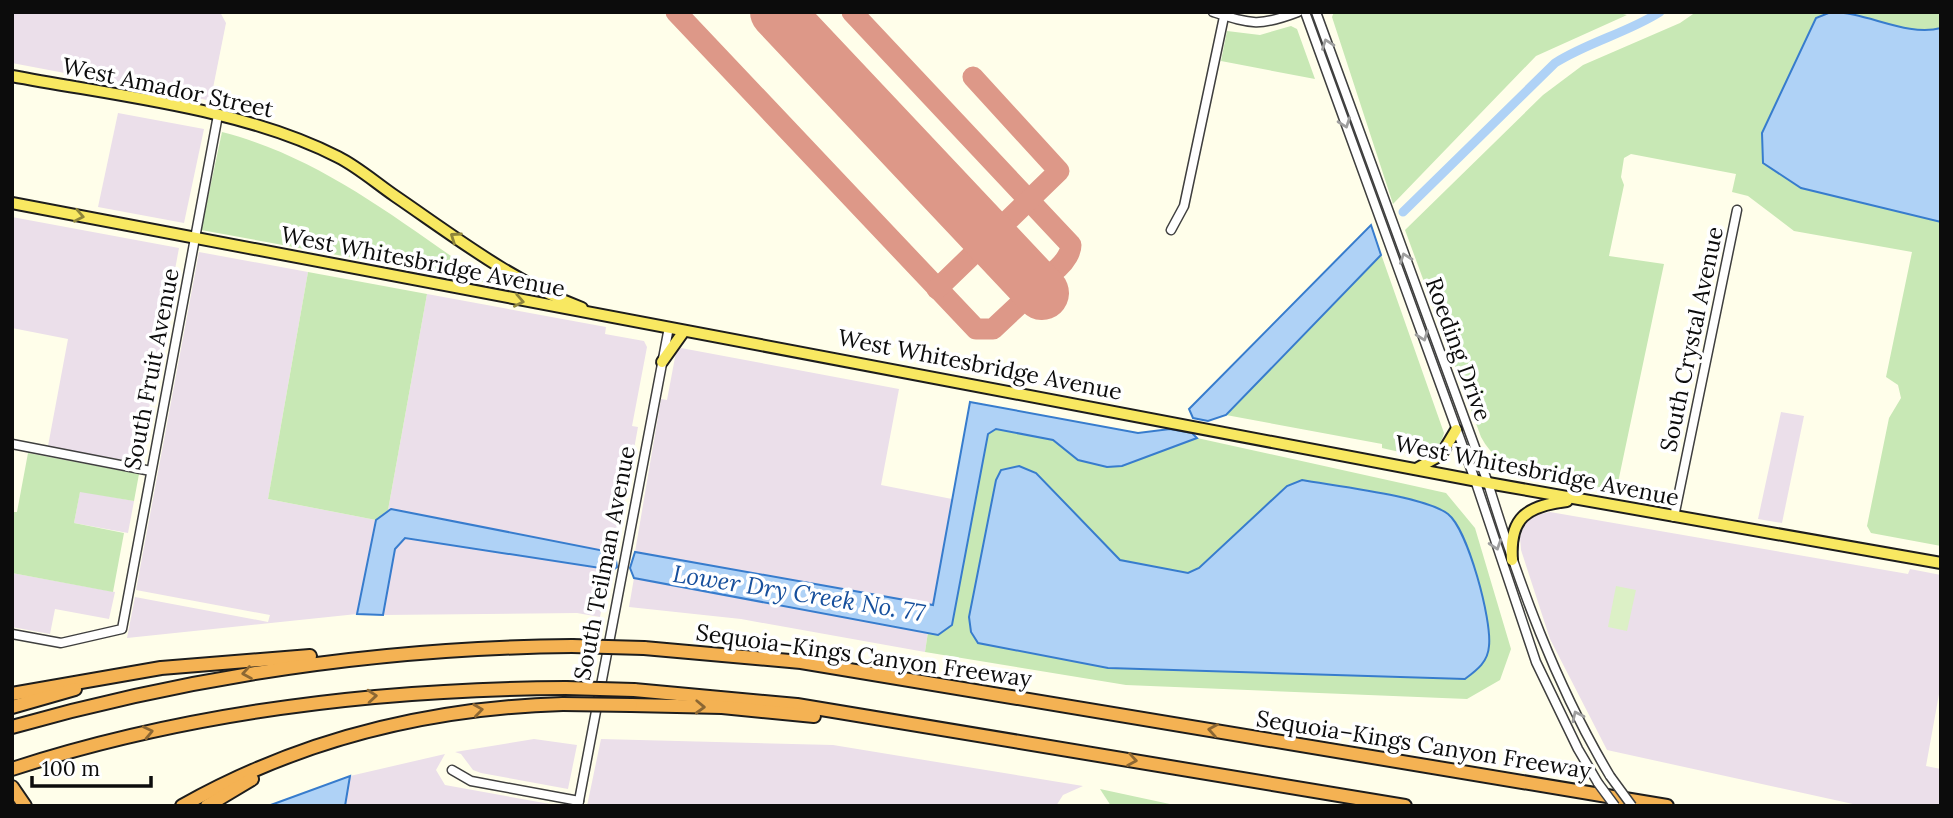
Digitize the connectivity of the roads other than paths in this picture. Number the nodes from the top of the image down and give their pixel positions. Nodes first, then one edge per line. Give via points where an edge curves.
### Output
1 (1213, 12) edge
2 (1298, 12) edge
3 (1305, 12) edge
4 (1316, 12) edge
5 (1225, 14) edge
6 (12, 76) edge
7 (218, 115) junction
8 (12, 203) edge
9 (1737, 210) dead end
10 (1171, 230) dead end
11 (195, 238) junction
12 (601, 315) junction
13 (669, 327) junction
14 (684, 331) junction
15 (662, 362) junction
16 (1456, 430) junction
17 (12, 444) edge
18 (1416, 469) junction
19 (151, 471) junction
20 (1475, 480) junction
21 (1488, 483) junction
22 (1578, 499) junction
23 (1674, 517) junction
24 (1512, 560) junction
25 (1941, 563) edge
26 (12, 634) edge
27 (437, 650) junction
28 (160, 668) junction
29 (12, 694) edge
30 (12, 707) edge
31 (435, 716) junction
32 (12, 727) edge
33 (1064, 749) junction
34 (12, 769) edge
35 (452, 770) dead end
36 (12, 787) edge
37 (578, 804) edge
38 (25, 806) edge
39 (182, 806) edge
40 (207, 806) edge
41 (1405, 806) edge
42 (1615, 806) edge
43 (1632, 806) edge
44 (1667, 806) edge

1 - 5 street
2 - 5 street via 1260,24
3 -> 16 street, Roeding Drive
21 -> 4 street, Roeding Drive
5 - 10 street via 1184,206
6 - 7 main road, West Amador Street
7 - 11 street, South Fruit Avenue
12 -> 7 main road, West Amador Street via 547,295 501,269 340,158 262,126
8 -> 11 main road, West Whitesbridge Avenue
9 - 23 street, South Crystal Avenue
11 -> 12 main road, West Whitesbridge Avenue
11 - 19 street, South Fruit Avenue
12 - 13 main road, West Whitesbridge Avenue
13 - 14 main road, West Whitesbridge Avenue
13 - 15 street, South Teilman Avenue
14 - 15 main road
14 - 18 main road, West Whitesbridge Avenue
15 - 37 street, South Teilman Avenue
16 - 18 main road via 1441,455
16 - 20 street, Roeding Drive
17 - 19 street
18 - 20 main road, West Whitesbridge Avenue
19 - 26 street, South Fruit Avenue via 122,629 61,643
20 - 21 main road, West Whitesbridge Avenue
20 -> 42 street, Roeding Drive, bridge via 1536,662 1578,749
21 - 22 main road, West Whitesbridge Avenue
21 - 24 street, Roeding Drive
22 - 23 main road, West Whitesbridge Avenue
22 - 24 main road via 1544,504 1518,521 1511,536
23 - 25 main road, West Whitesbridge Avenue
43 -> 24 street, Roeding Drive, bridge via 1589,742 1548,655
27 - 28 highway
27 -> 32 highway, Sequoia–Kings Canyon Freeway via 233,675
44 -> 27 highway, Sequoia–Kings Canyon Freeway, bridge via 801,662 644,648
28 - 29 highway
28 - 30 highway
31 -> 33 highway, bridge via 563,704 766,710
31 - 39 highway via 308,748
31 - 40 highway via 300,757
34 -> 33 highway, bridge via 168,727 305,704 435,691 566,688 797,705
33 -> 41 highway
35 - 37 street via 471,781
36 - 38 highway

